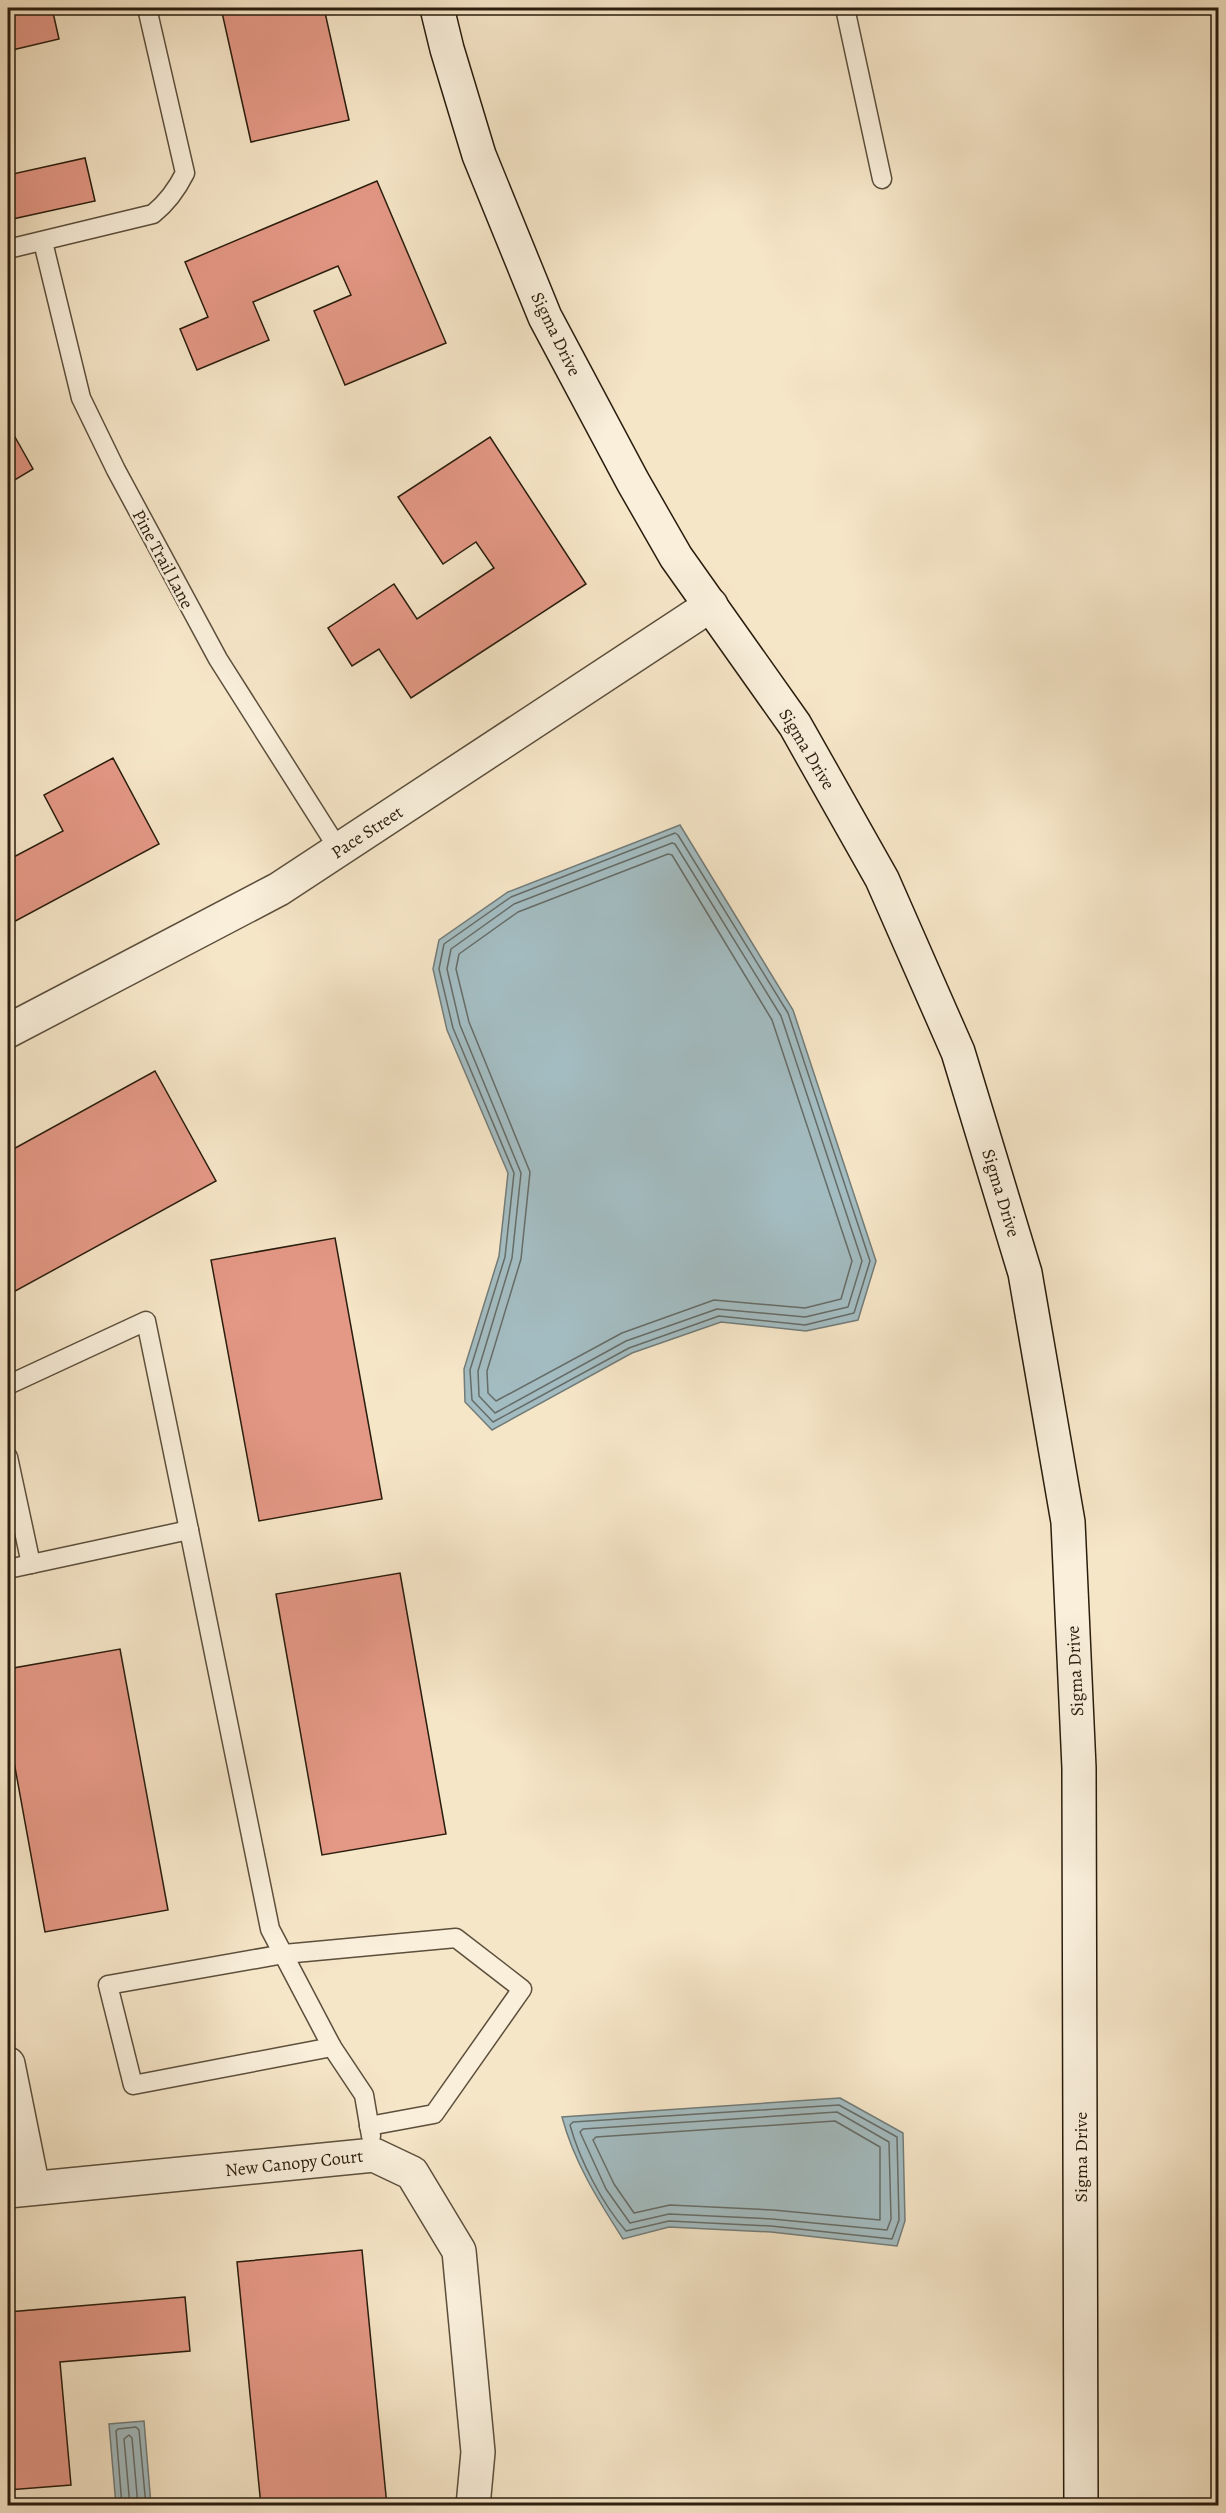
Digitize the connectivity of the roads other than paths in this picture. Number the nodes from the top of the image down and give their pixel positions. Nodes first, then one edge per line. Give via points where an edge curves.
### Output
1 (147, 8) edge
2 (437, 8) edge
3 (844, 8) edge
4 (882, 179) dead end
5 (43, 242) junction
6 (8, 249) edge
7 (711, 605) junction
8 (339, 850) junction
9 (8, 1031) edge
10 (8, 1385) edge
11 (8, 1457) edge
12 (189, 1530) junction
13 (31, 1564) junction
14 (8, 1569) edge
15 (284, 1954) junction
16 (332, 2047) junction
17 (8, 2064) edge
18 (371, 2141) junction
19 (20, 2190) edge
20 (473, 2505) edge
21 (1081, 2505) edge

1 - 5 lane via 185,173 165,205 153,214
2 - 7 street, Sigma Drive via 479,155 544,316 665,538
3 - 4 lane
5 - 6 lane
5 - 8 lane, Pine Trail Lane via 81,398 106,450 218,659
7 - 8 street, Pace Street
7 - 21 street, Sigma Drive via 795,725 882,879 958,1052 1025,1273 1069,1533 1079,1780
8 - 9 street, Pace Street via 279,889
10 - 12 lane via 146,1321
11 - 13 lane
12 - 13 lane
12 - 15 lane via 270,1929
13 - 14 lane
15 - 16 lane
15 - 16 lane via 108,1985 133,2085
15 - 18 lane via 456,1938 522,1989 434,2114
16 - 18 lane via 364,2095
17 - 19 street
18 - 19 street, New Canopy Court
18 - 20 street, New Canopy Court via 412,2173 459,2251 478,2452

